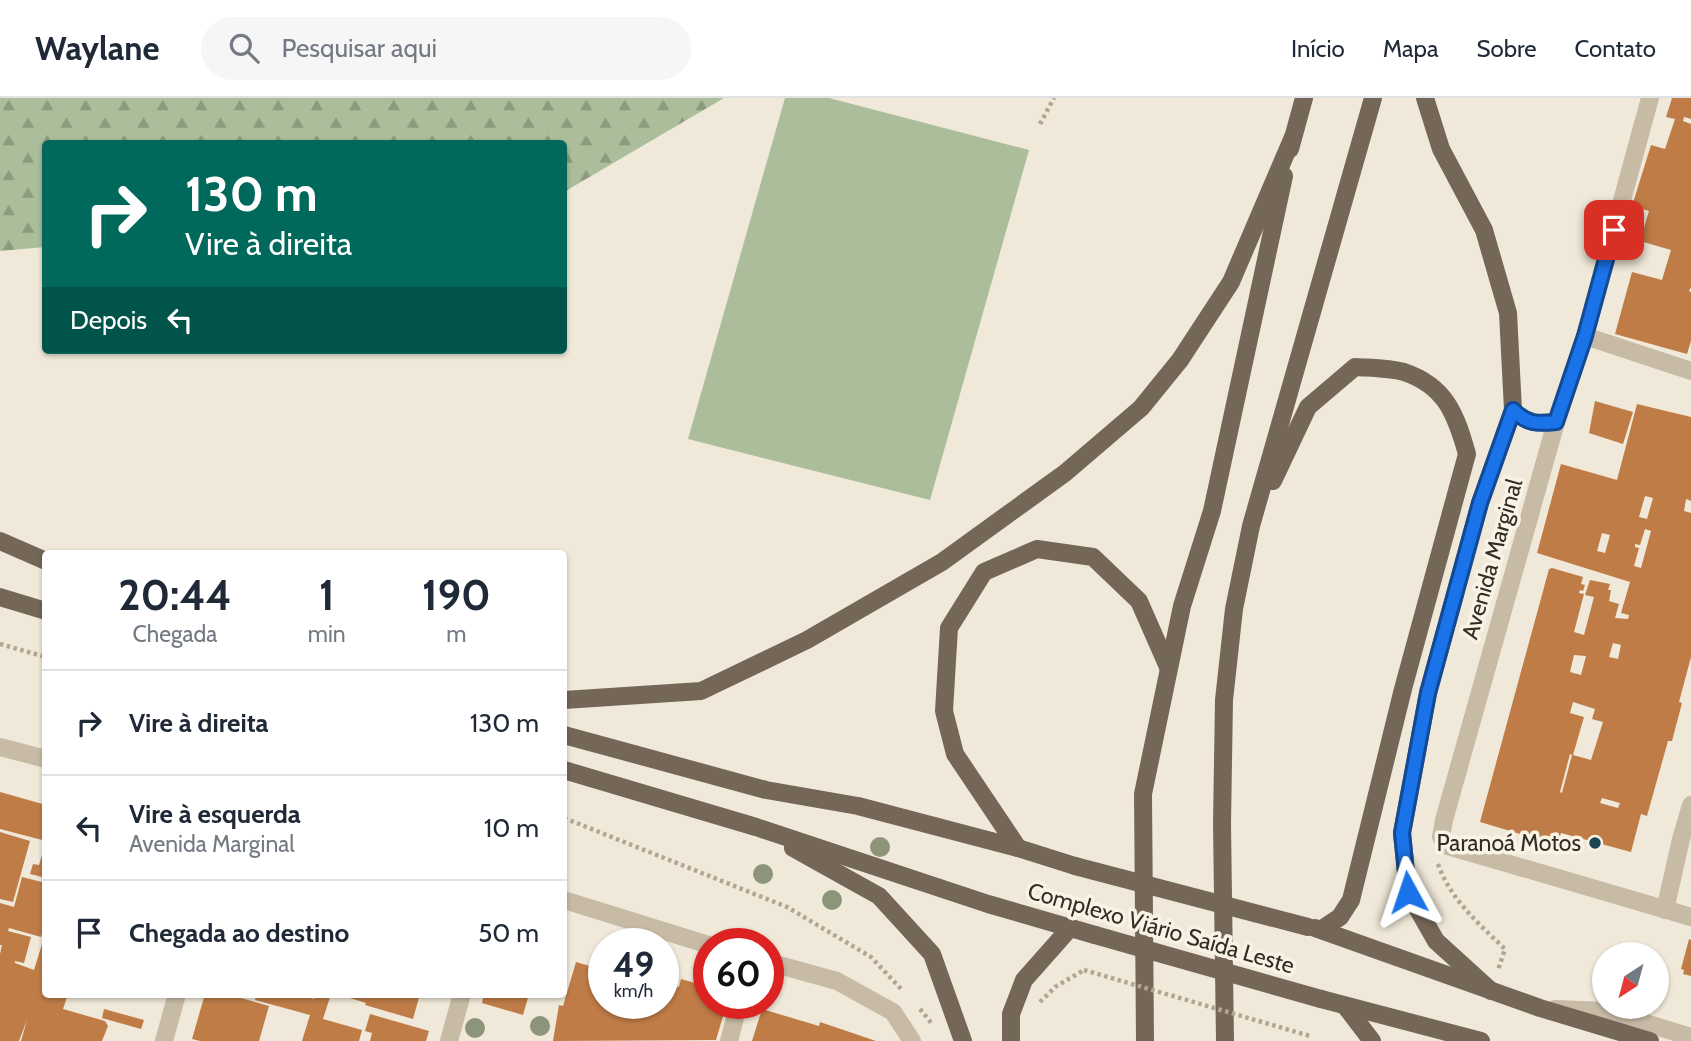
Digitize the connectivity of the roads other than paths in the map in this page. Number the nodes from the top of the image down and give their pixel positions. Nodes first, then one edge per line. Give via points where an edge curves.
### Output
1 (1304, 98) edge
2 (1373, 98) edge
3 (1425, 98) edge
4 (1650, 98) edge
5 (1293, 137) junction
6 (1585, 336) junction
7 (1691, 371) edge
8 (1513, 410) junction
9 (1556, 422) junction
10 (1251, 526) junction
11 (0, 541) edge
12 (42, 559) edge
13 (0, 597) edge
14 (42, 610) edge
15 (1167, 667) junction
16 (567, 700) edge
17 (567, 736) edge
18 (0, 747) edge
19 (42, 758) edge
20 (567, 771) edge
21 (1691, 805) edge
22 (756, 827) junction
23 (1686, 840) edge
24 (1018, 848) junction
25 (567, 902) edge
26 (1665, 910) junction
27 (1691, 917) edge
28 (1070, 928) junction
29 (1315, 928) junction
30 (693, 940) edge
31 (784, 966) edge
32 (1491, 991) junction
33 (176, 998) edge
34 (461, 998) edge
35 (1346, 1007) junction
36 (1540, 1008) junction
37 (735, 1019) edge
38 (1691, 1037) edge
39 (164, 1041) edge
40 (449, 1041) edge
41 (729, 1041) edge
42 (912, 1041) edge
43 (964, 1041) edge
44 (1011, 1041) edge
45 (1145, 1041) edge
46 (1225, 1041) edge
47 (1372, 1041) edge
48 (1482, 1041) edge
49 (1650, 1041) edge

1 - 5 main road
2 - 10 main road
3 - 8 main road via 1441,149 1484,230 1505,301
4 - 6 street, Avenida Marginal
5 - 15 main road via 1212,511
5 - 16 main road via 1231,282 1181,360 1141,408 1065,473 942,562 807,640 701,691
6 - 7 street
6 - 9 street, Avenida Marginal
8 - 9 street via 1525,421
8 - 32 main road via 1480,503 1428,693 1402,833 1408,892 1436,941
9 - 26 street, Avenida Marginal via 1442,837 1448,846
10 - 29 main road via 1308,407 1355,367 1404,372 1439,391 1457,418 1467,454 1351,900 1340,916
10 - 46 main road via 1234,609 1224,700
11 - 12 main road
13 - 14 main road
15 - 24 main road via 1139,601 1093,557 1037,549 984,572 949,628 944,710 955,754
15 - 45 main road via 1143,794
17 - 24 main road, Complexo Viário Saída Leste via 766,790 858,806
18 - 19 street
20 - 22 main road
21 - 23 street
22 - 28 main road, Complexo Viário Saída Leste
22 - 43 main road via 879,896 932,954
23 - 26 street
24 - 29 main road, Complexo Viário Saída Leste, bridge
25 - 30 street
26 - 27 street
28 - 35 main road, Complexo Viário Saída Leste, bridge
28 - 44 main road via 1024,980 1011,1014
29 - 32 main road, Complexo Viário Saída Leste
31 - 42 street via 837,981 893,1012
32 - 36 main road, Complexo Viário Saída Leste
33 - 39 street
34 - 40 street
35 - 47 main road
35 - 48 main road, Complexo Viário Saída Leste
36 - 38 street via 1606,1011
36 - 49 main road, Complexo Viário Saída Leste
37 - 41 street

